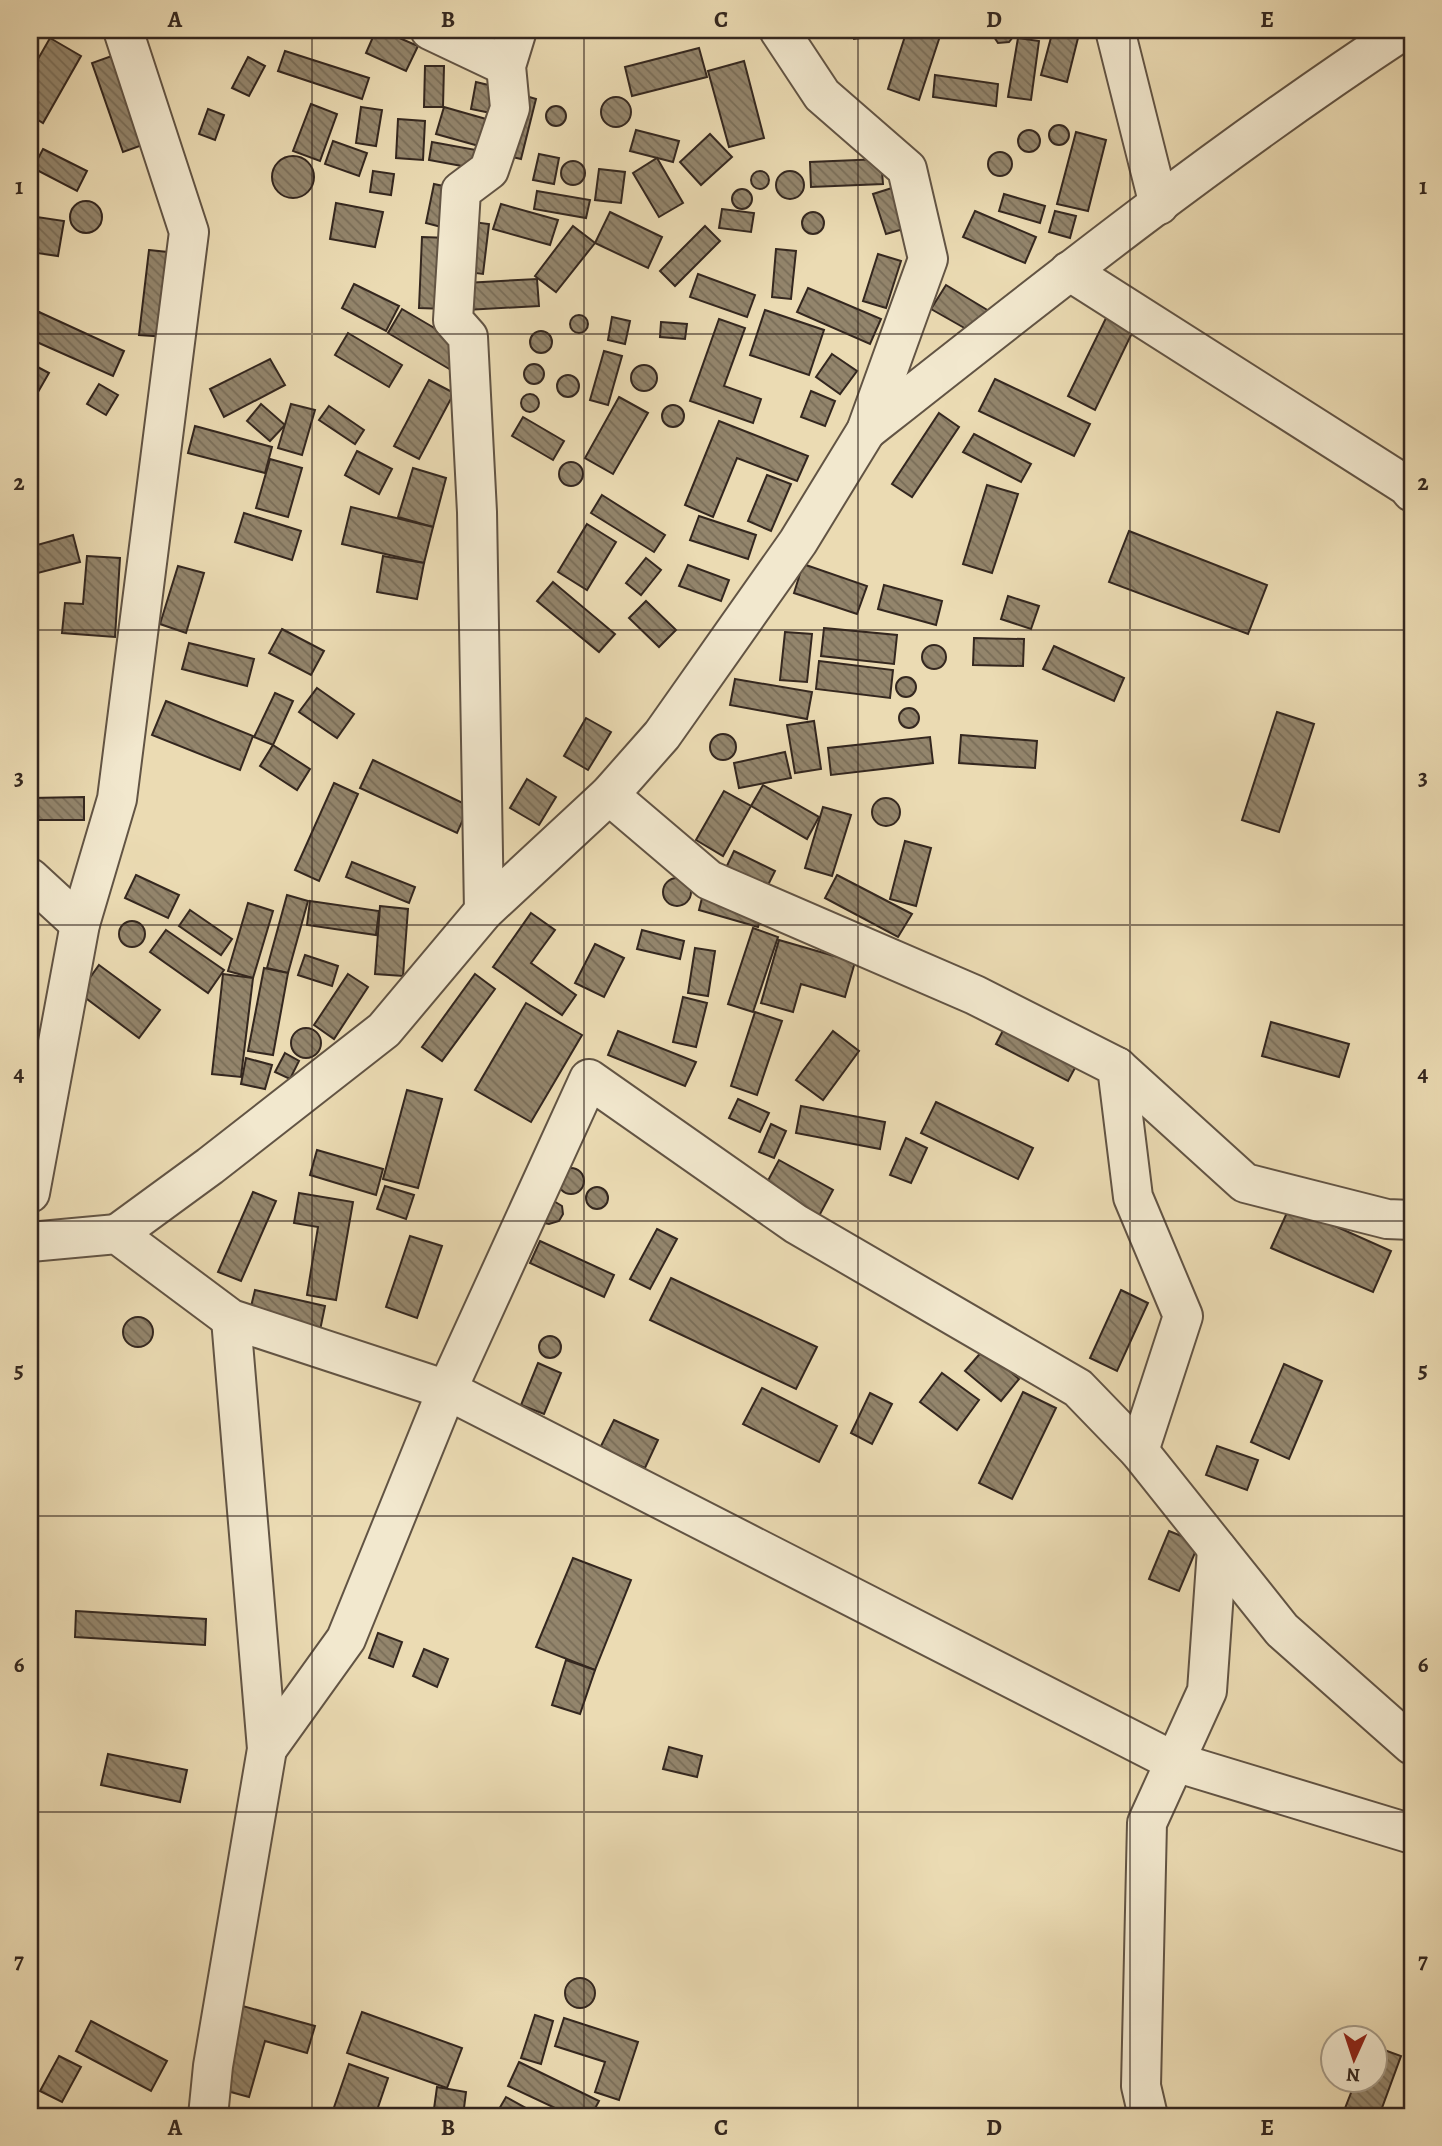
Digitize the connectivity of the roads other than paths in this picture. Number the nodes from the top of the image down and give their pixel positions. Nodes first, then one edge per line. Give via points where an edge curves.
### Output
1 (123, 30) edge
2 (430, 30) edge
3 (517, 30) edge
4 (779, 30) edge
5 (1115, 30) edge
6 (1404, 30) edge
7 (506, 66) junction
8 (1159, 205) junction
9 (1069, 271) junction
10 (866, 431) junction
11 (1412, 492) edge
12 (609, 795) junction
13 (30, 878) edge
14 (484, 911) junction
15 (80, 925) junction
16 (1117, 1067) junction
17 (30, 1193) edge
18 (1412, 1220) edge
19 (117, 1234) junction
20 (30, 1242) edge
21 (231, 1319) junction
22 (447, 1390) junction
23 (1139, 1451) junction
24 (1217, 1549) junction
25 (1412, 1745) edge
26 (267, 1749) junction
27 (1175, 1762) junction
28 (1412, 1834) edge
29 (208, 2116) edge
30 (1147, 2116) edge

1 - 15 street via 189,232 117,799
2 - 7 street
3 - 7 street
4 - 10 street via 822,95 907,169 928,259
5 - 8 street
6 - 8 street via 1306,95
7 - 14 street via 510,108 489,170 461,191 453,320 468,337 477,512
8 - 9 street
9 - 10 street
9 - 11 street
10 - 12 street via 798,542 662,735
12 - 14 street
12 - 16 street via 709,880 975,995
13 - 15 street
14 - 19 street via 384,1030
15 - 17 street
16 - 18 street via 1245,1183 1387,1219
16 - 23 street via 1133,1196 1183,1316
19 - 20 street
19 - 21 street
21 - 22 street
21 - 26 street
22 - 23 street via 589,1079 796,1224 1078,1388
22 - 26 street via 346,1639
22 - 27 street
23 - 24 street
24 - 25 street via 1282,1629
24 - 27 street via 1207,1691
26 - 29 street
27 - 28 street
27 - 30 street via 1147,1823 1141,2087

